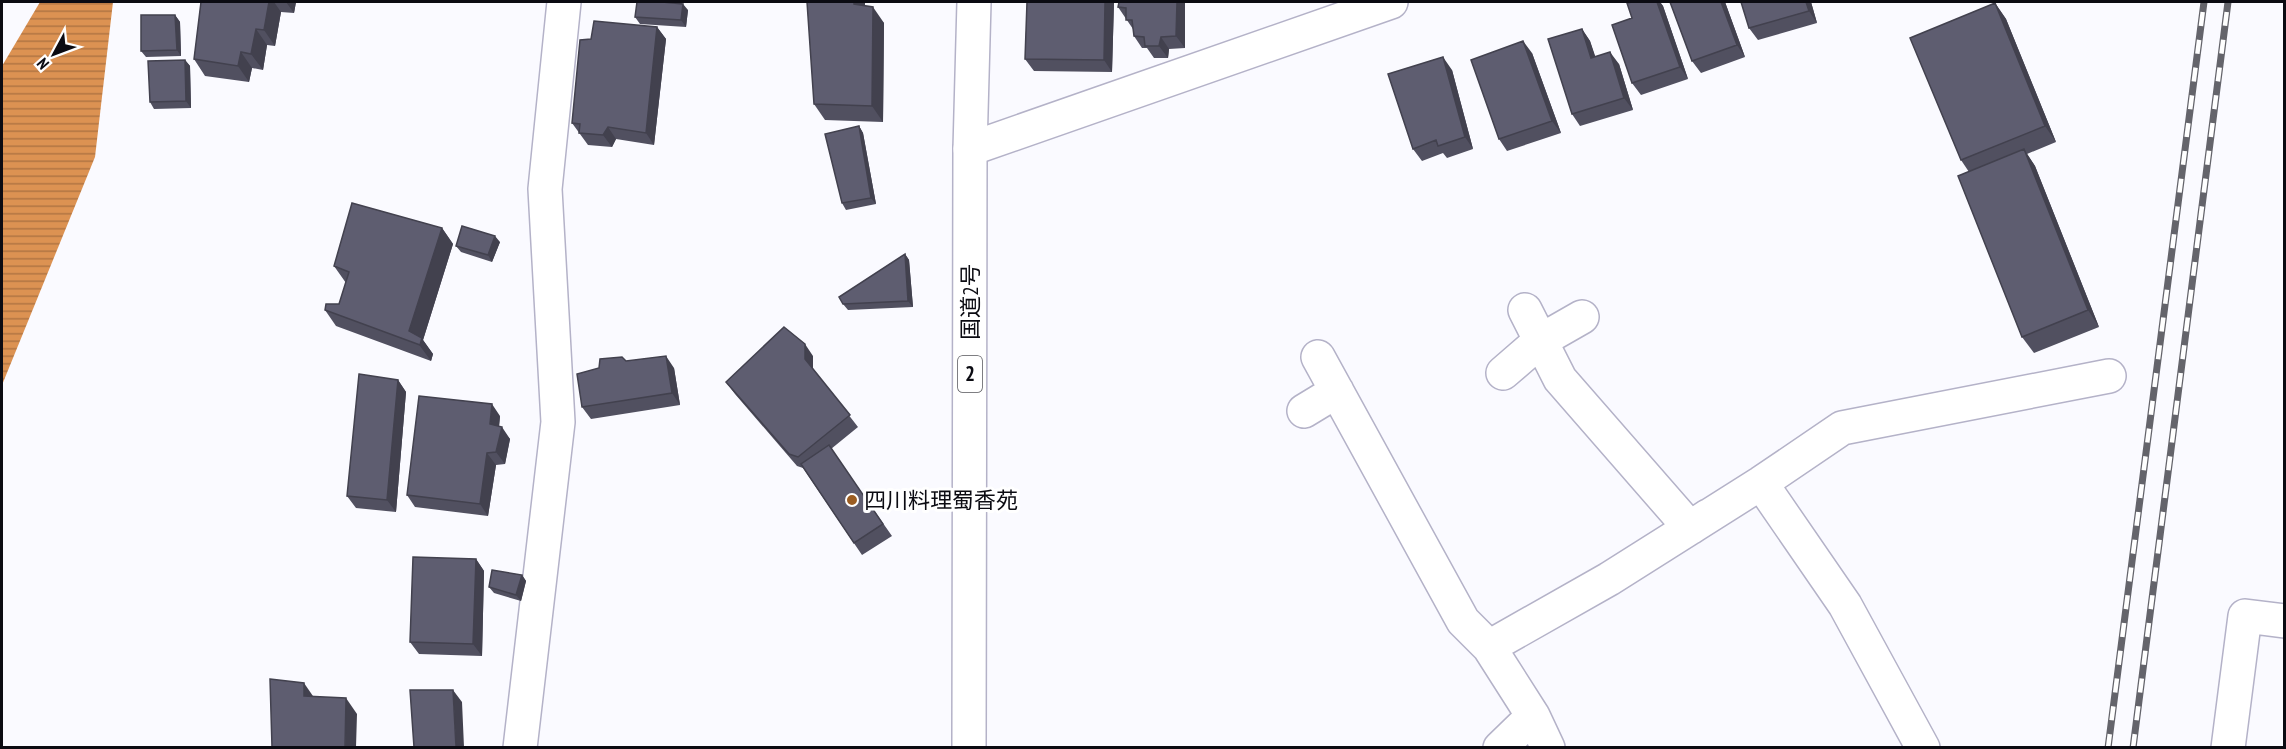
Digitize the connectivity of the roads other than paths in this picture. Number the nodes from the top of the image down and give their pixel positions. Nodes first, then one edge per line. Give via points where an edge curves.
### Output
1 (564, 2) edge
2 (974, 2) edge
3 (1391, 2) edge
4 (1342, 10) edge
5 (970, 149) junction
6 (1525, 310) dead end
7 (1582, 317) dead end
8 (1540, 341) junction
9 (1318, 357) dead end
10 (1503, 372) dead end
11 (2109, 376) dead end
12 (1337, 391) junction
13 (1304, 411) dead end
14 (1842, 428) junction
15 (1761, 483) junction
16 (1690, 528) junction
17 (2284, 621) edge
18 (1489, 647) junction
19 (1533, 716) junction
20 (520, 747) edge
21 (969, 747) edge
22 (1500, 747) edge
23 (1548, 747) edge
24 (1923, 747) edge
25 (2228, 747) edge

1 - 20 main road via 545,189 558,422
2 - 5 main road, 国道2号 / 2
3 - 4 main road
4 - 5 main road
5 - 21 main road, 国道2号 / 2
6 - 8 main road
7 - 8 main road
8 - 10 main road
8 - 16 main road via 1560,379
9 - 12 main road
11 - 14 main road
12 - 13 main road
12 - 18 main road via 1463,621
14 - 15 main road
14 - 16 main road
15 - 16 main road
15 - 24 main road via 1845,605
16 - 18 main road
17 - 25 main road via 2245,616
18 - 19 main road
19 - 22 main road
19 - 23 main road

